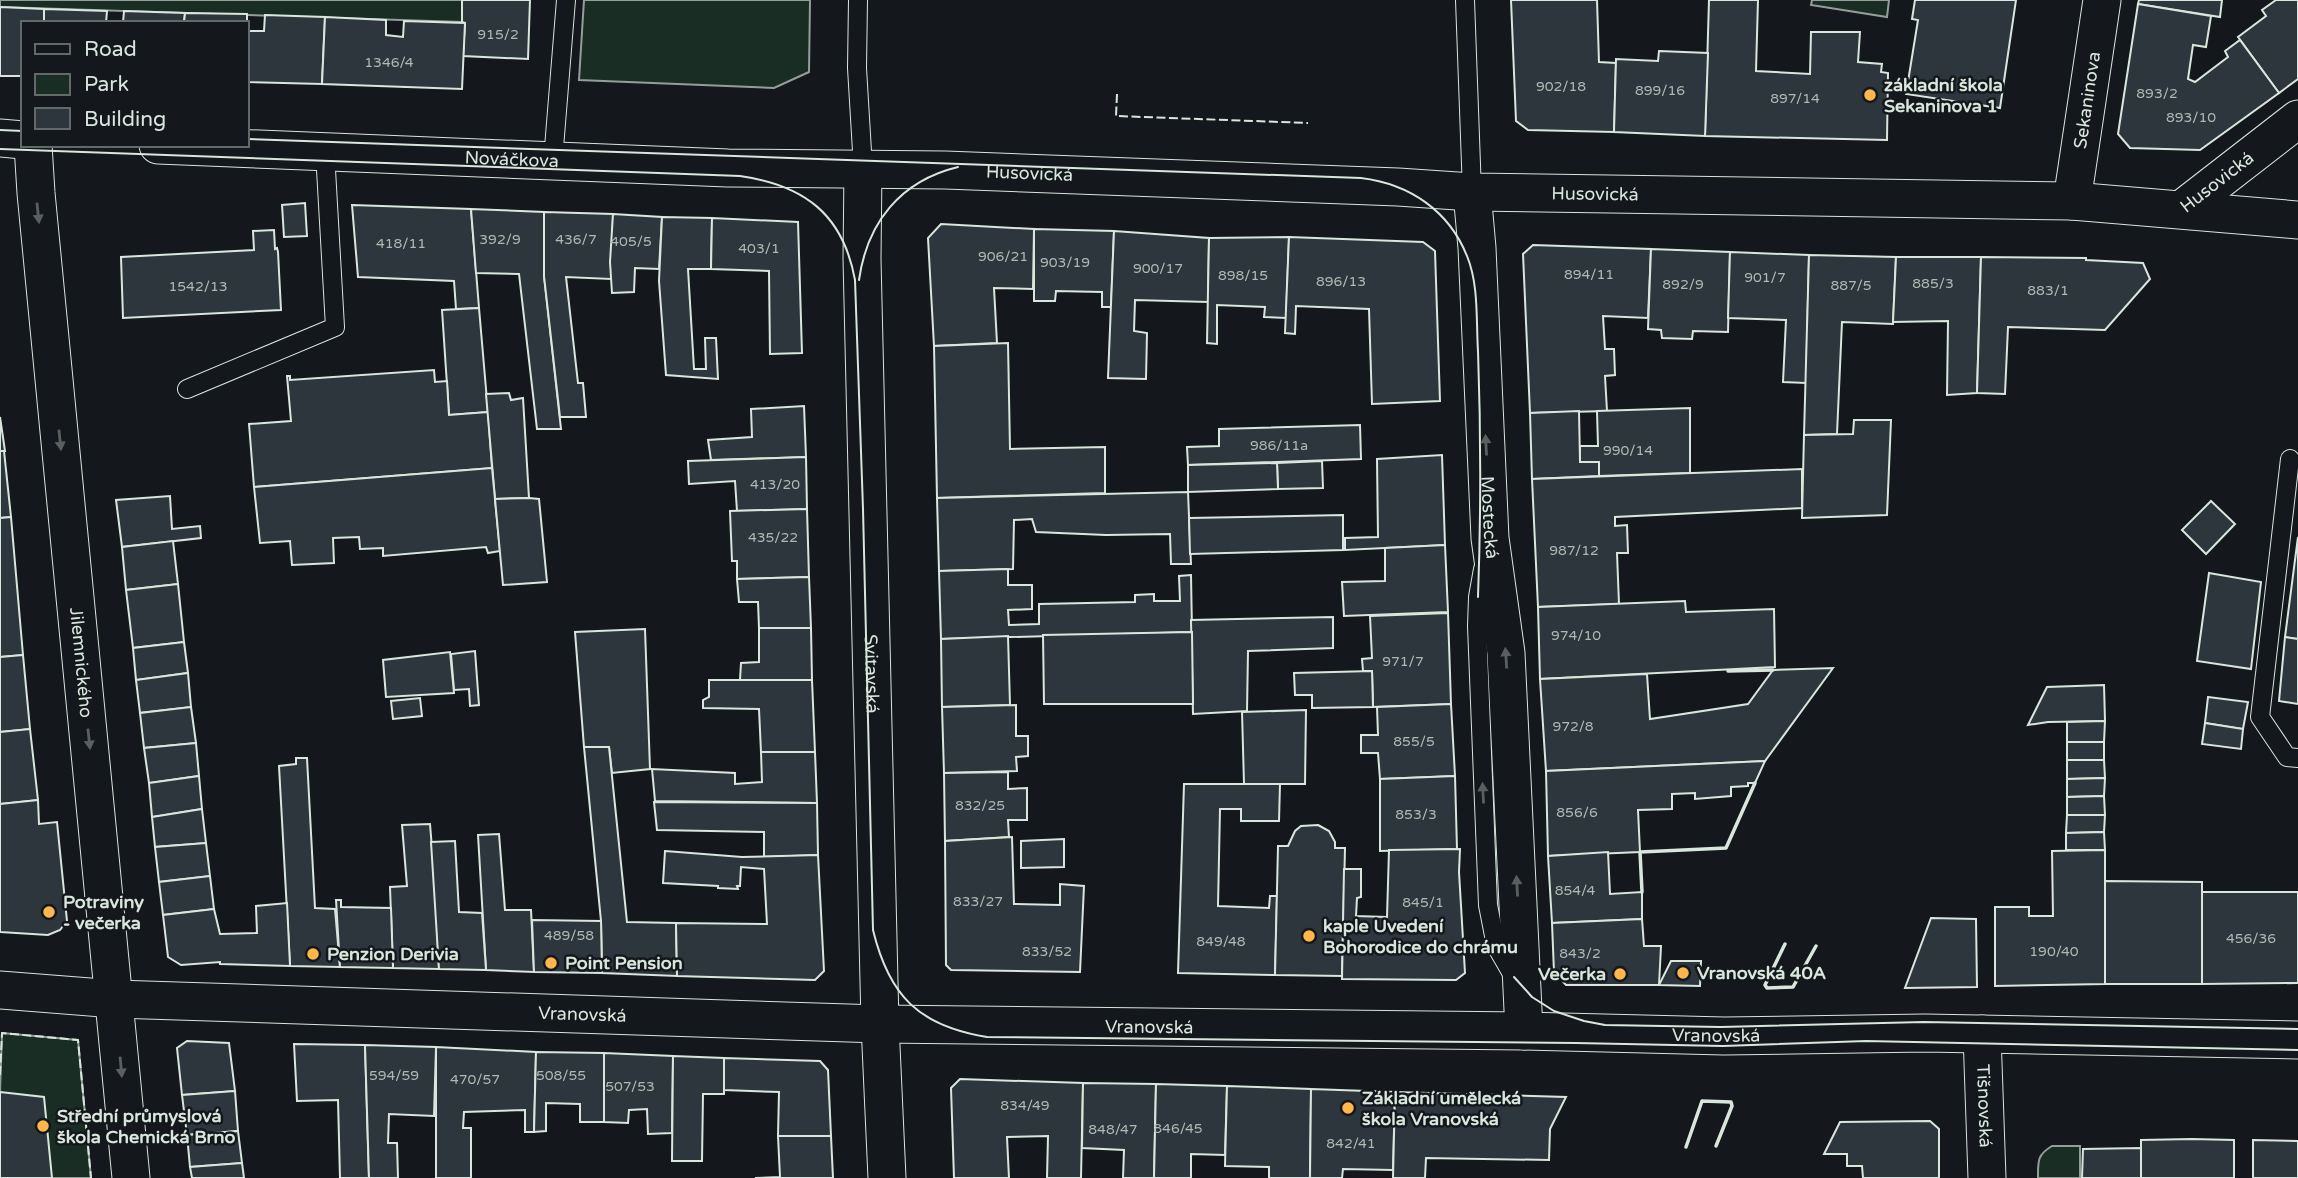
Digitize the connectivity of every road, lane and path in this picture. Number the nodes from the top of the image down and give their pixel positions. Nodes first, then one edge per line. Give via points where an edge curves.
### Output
1 (566, 0) edge
2 (858, 0) edge
3 (1465, 0) edge
4 (2102, 0) edge
5 (2298, 119) edge
6 (0, 138) edge
7 (21, 140) edge
8 (33, 147) edge
9 (206, 147) edge
10 (325, 152) junction
11 (553, 160) junction
12 (863, 169) junction
13 (1472, 192) junction
14 (2072, 201) junction
15 (2182, 209) junction
16 (2298, 220) edge
17 (187, 389) dead end
18 (2290, 459) dead end
19 (2298, 758) edge
20 (0, 990) edge
21 (115, 999) junction
22 (1524, 1017) junction
23 (880, 1024) junction
24 (1982, 1034) junction
25 (2298, 1040) edge
26 (131, 1178) edge
27 (887, 1178) edge
28 (1987, 1178) edge

1 - 11 lane
2 - 12 lane
3 - 13 lane, Mostecká
4 - 14 street, Sekaninova
5 - 15 street, Husovická
6 - 7 street
8 -> 21 street, Jilemnického
9 - 10 street, Nováčkova
10 - 11 street, Nováčkova
10 - 17 lane via 335,327
11 - 12 street, Nováčkova
12 - 13 street, Husovická
12 - 23 street, Svitavská
13 - 14 street, Husovická
22 -> 13 street, Mostecká via 1506,653 1490,538
14 - 15 street, Husovická
15 - 16 street
18 - 19 lane via 2260,717 2287,757
20 - 21 street, Vranovská
21 - 23 street, Vranovská
21 -> 26 street, Jilemnického
22 - 23 street, Vranovská
22 - 24 street, Vranovská via 1724,1036
23 - 27 street, Svitavská
24 - 25 street, Vranovská
24 - 28 street, Tišnovská

